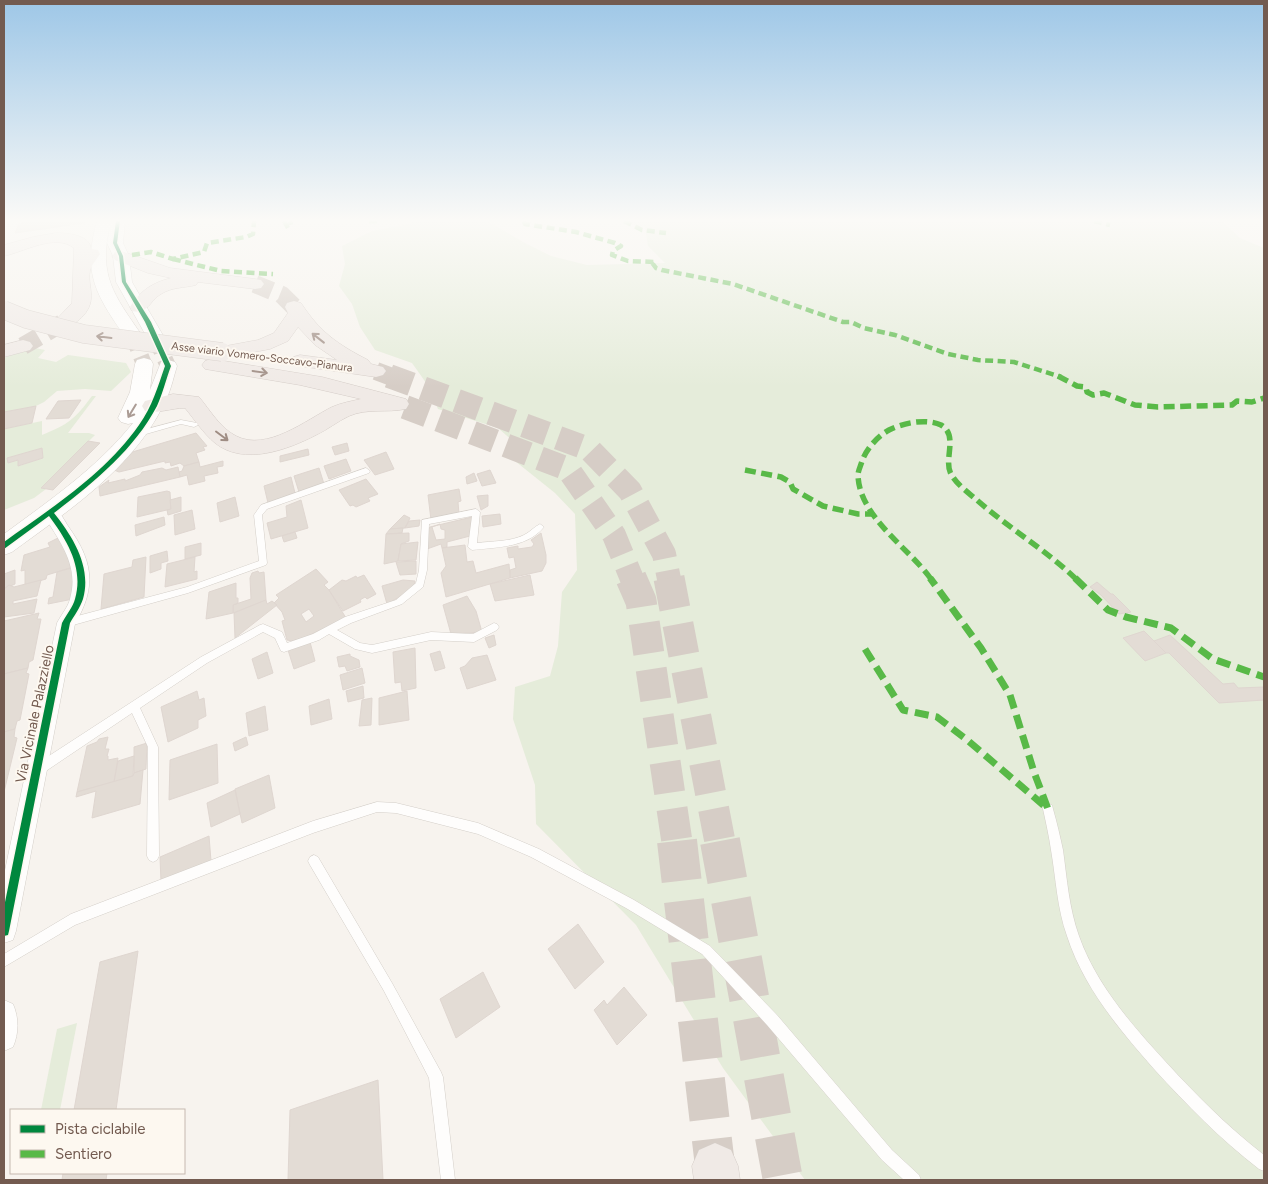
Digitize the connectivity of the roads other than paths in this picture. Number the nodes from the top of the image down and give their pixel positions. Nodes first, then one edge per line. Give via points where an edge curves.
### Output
1 (82, 276) edge
2 (98, 276) edge
3 (123, 276) edge
4 (198, 276) edge
5 (227, 279) junction
6 (255, 284) tunnel mouth
7 (139, 307) junction
8 (4, 310) edge
9 (64, 322) tunnel mouth
10 (4, 329) edge
11 (132, 334) tunnel mouth
12 (154, 337) tunnel mouth
13 (23, 346) tunnel mouth
14 (4, 351) edge
15 (217, 358) junction
16 (144, 364) tunnel mouth
17 (168, 366) tunnel mouth
18 (153, 406) junction
19 (194, 425) dead end
20 (133, 436) junction
21 (366, 471) dead end
22 (50, 512) junction
23 (540, 527) dead end
24 (4, 531) edge
25 (4, 546) edge
26 (66, 623) junction
27 (494, 627) dead end
28 (329, 630) junction
29 (134, 706) junction
30 (36, 770) junction
31 (1048, 809) dead end
32 (153, 856) dead end
33 (314, 861) dead end
34 (4, 930) edge
35 (4, 960) edge
36 (4, 1013) edge
37 (4, 1038) edge
38 (1264, 1164) edge
39 (448, 1180) edge
40 (914, 1180) edge

1 - 9 highway via 83,300 78,311
2 - 11 street
3 - 7 street
4 - 5 highway
5 - 6 highway
5 - 7 highway via 164,286 145,296
7 - 12 street
15 -> 8 highway, Asse viario Vomero-Soccavo-Pianura, bridge via 55,328
10 - 15 highway, Asse viario Vomero-Soccavo-Pianura via 100,351
13 - 14 highway
15 -> 15 highway, Asse viario Vomero-Soccavo-Pianura via 376,371 334,351 311,333 296,310 281,337
15 - 18 highway, Asse viario Vomero-Soccavo-Pianura via 356,390 402,405 356,407 294,437 273,444 243,446 214,430 191,402 173,401
16 -> 24 street via 137,402 112,439 61,488
17 - 18 street
18 - 20 street
19 - 20 lane via 181,422
20 - 22 street via 113,459
21 - 26 lane via 264,507 258,515 263,562 188,590
22 - 25 street
22 - 26 street, Via Vicinale Palazziello via 72,541 81,568 79,599
23 - 28 lane via 527,537 511,542 472,547 476,512 425,522 420,585 399,602
26 - 30 street, Via Vicinale Palazziello
27 - 28 lane via 474,638 431,636 372,649 358,646
28 - 29 lane via 284,648 279,635 263,628 204,660
29 - 30 lane
29 - 32 lane via 153,747
30 - 34 street, Via Vicinale Palazziello
31 - 38 lane via 1063,900 1076,946 1094,983 1122,1023 1178,1087 1236,1144
33 - 39 lane via 388,986 436,1077
35 - 40 lane via 71,920 313,827 377,807 396,808 478,829 535,853 630,904 706,950 772,1020 887,1155
36 - 37 street

